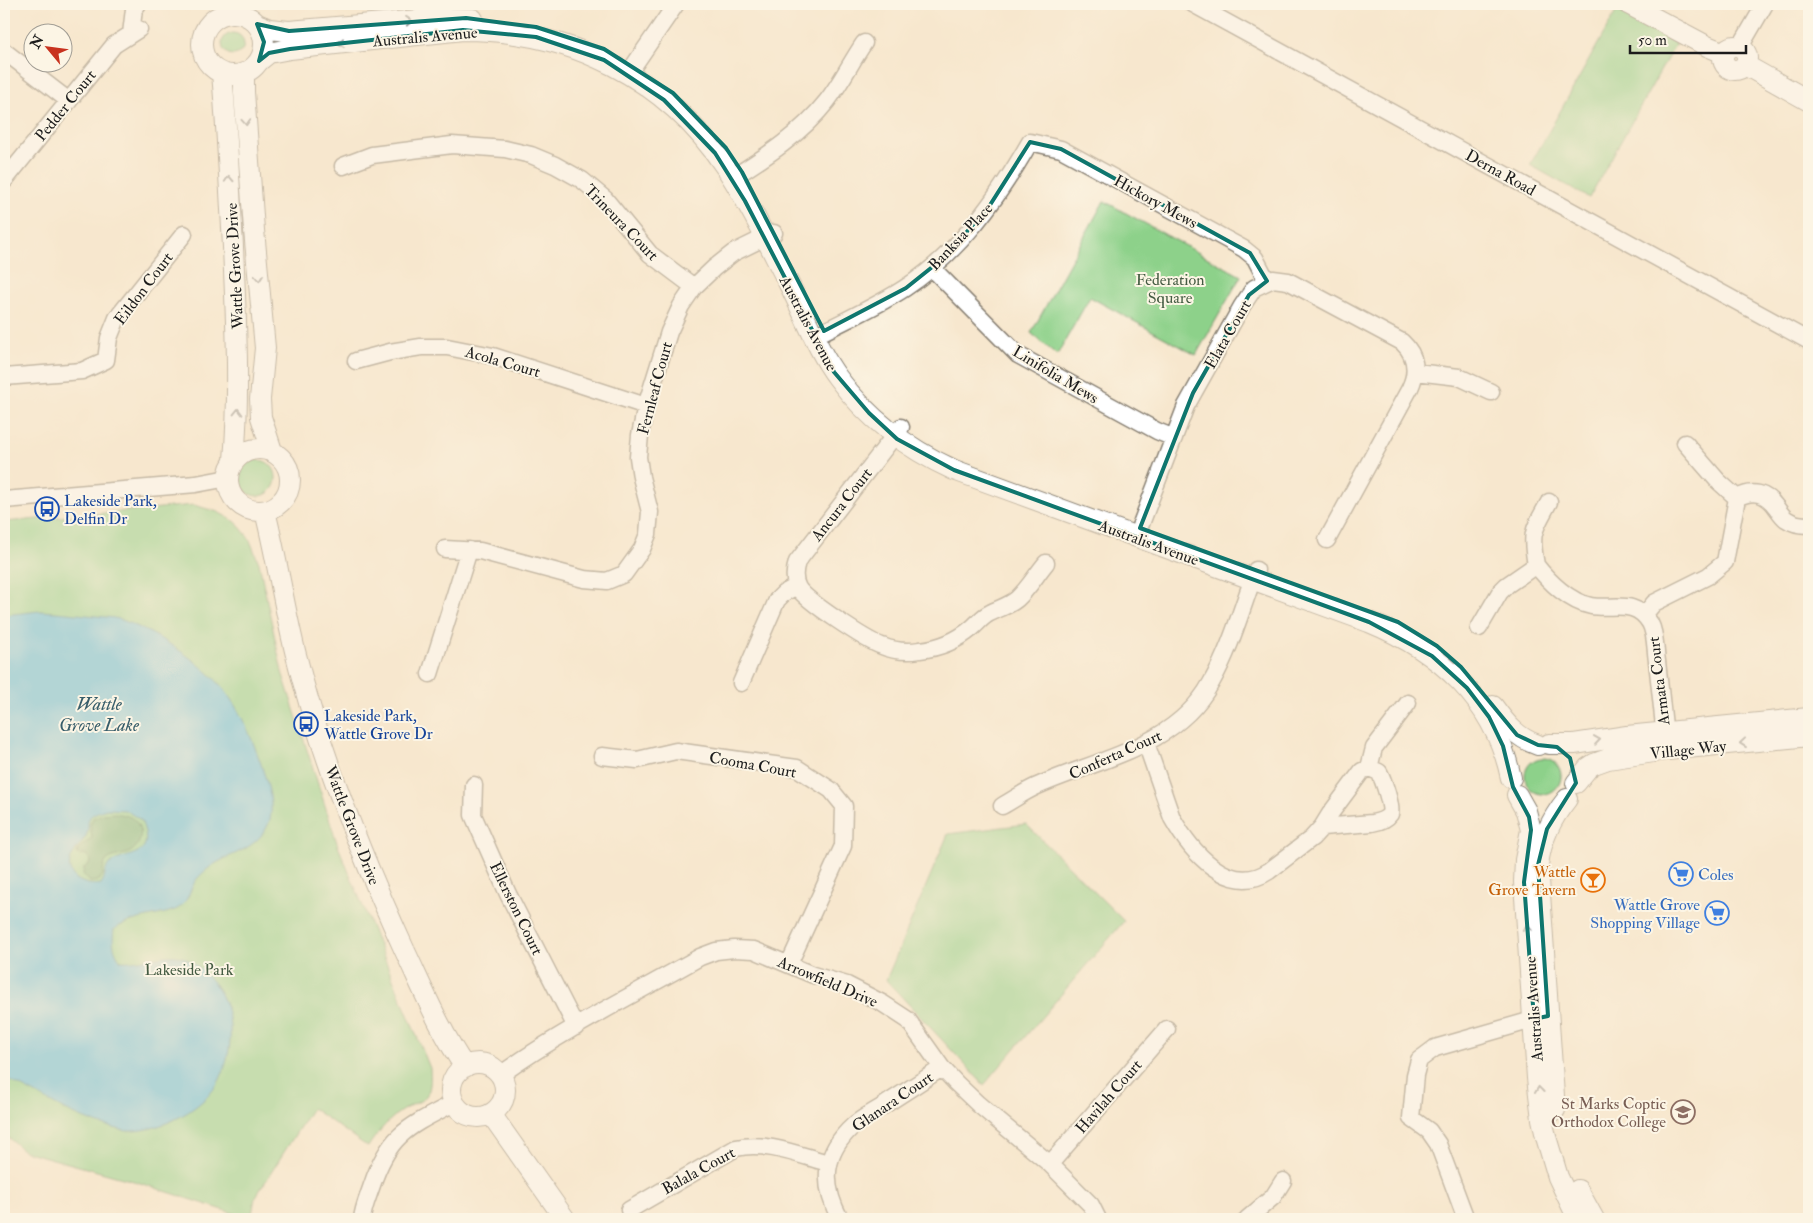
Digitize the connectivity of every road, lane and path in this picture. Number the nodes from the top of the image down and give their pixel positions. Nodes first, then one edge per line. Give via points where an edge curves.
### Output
1 (138, 4) edge
2 (207, 4) edge
3 (676, 4) edge
4 (1193, 4) edge
5 (1628, 4) edge
6 (1765, 4) edge
7 (249, 14) edge
8 (442, 18) edge
9 (209, 24) junction
10 (864, 43) dead end
11 (4, 51) edge
12 (1736, 55) junction
13 (252, 67) junction
14 (631, 69) junction
15 (222, 73) junction
16 (69, 100) junction
17 (1809, 101) edge
18 (1030, 142) joint
19 (343, 166) dead end
20 (737, 175) junction
21 (4, 181) edge
22 (184, 234) dead end
23 (769, 235) junction
24 (932, 268) junction
25 (1267, 281) junction
26 (694, 287) junction
27 (819, 334) junction
28 (1809, 341) edge
29 (356, 361) dead end
30 (1416, 372) junction
31 (4, 377) edge
32 (1491, 392) dead end
33 (646, 406) junction
34 (897, 431) junction
35 (1174, 438) junction
36 (1685, 443) dead end
37 (272, 451) junction
38 (231, 469) junction
39 (1738, 498) junction
40 (4, 500) edge
41 (1549, 502) dead end
42 (265, 511) junction
43 (1809, 525) edge
44 (1138, 533) junction
45 (1327, 540) dead end
46 (445, 549) dead end
47 (469, 550) junction
48 (1046, 563) dead end
49 (1536, 566) junction
50 (1254, 574) junction
51 (797, 586) junction
52 (1644, 615) junction
53 (1479, 628) dead end
54 (430, 674) dead end
55 (741, 682) dead end
56 (1408, 703) dead end
57 (1809, 718) edge
58 (1753, 725) junction
59 (1809, 725) edge
60 (1809, 736) edge
61 (1666, 741) junction
62 (1146, 744) junction
63 (1543, 744) junction
64 (602, 756) dead end
65 (1369, 768) junction
66 (474, 784) dead end
67 (1514, 787) junction
68 (1571, 791) junction
69 (1002, 806) dead end
70 (1322, 827) junction
71 (790, 964) junction
72 (1541, 1018) junction
73 (576, 1027) junction
74 (1166, 1029) dead end
75 (465, 1067) junction
76 (942, 1068) junction
77 (500, 1075) junction
78 (454, 1103) junction
79 (491, 1114) junction
80 (828, 1163) junction
81 (1050, 1164) junction
82 (1283, 1181) dead end
83 (629, 1210) dead end
84 (362, 1219) edge
85 (565, 1219) edge
86 (840, 1219) edge
87 (1098, 1219) edge
88 (1247, 1219) edge
89 (1466, 1219) edge
90 (1578, 1219) edge
91 (1594, 1219) edge

1 - 16 street, Pedder Court via 134,9 135,31 114,45
2 - 9 street
3 - 14 street
4 - 28 street, Derna Road
5 - 12 street via 1691,38
6 - 12 street
7 -> 8 street, Australis Avenue via 269,29 289,31
7 - 9 street via 222,15
7 - 13 street via 262,32 264,42 263,52
8 -> 13 street, Australis Avenue via 269,53
8 - 14 street, Australis Avenue via 510,22 552,30 604,49
9 - 15 street via 202,42 203,52 213,68
10 - 20 street via 834,91 815,114 782,145
11 - 16 street
12 - 17 street
13 - 15 street via 230,75
13 -> 37 street, Wattle Grove Drive via 254,230 265,348 260,399 261,416
14 - 20 street, Australis Avenue via 673,93 693,111 726,148
38 -> 15 street, Wattle Grove Drive via 238,420 238,351
16 - 21 street, Pedder Court
18 - 24 street, Banksia Place via 970,231
18 - 25 street, Hickory Mews via 1061,149 1244,249 1255,258
19 - 26 street, Trineura Court via 372,155 452,145 505,149 530,155 555,164 582,180 605,199 650,254
20 - 23 street, Australis Avenue
22 - 31 street, Eildon Court via 117,318 109,338 106,360 82,371
23 - 26 street, Fernleaf Court via 733,253
23 - 27 street, Australis Avenue
24 - 27 street, Banksia Place via 892,296
24 - 35 street, Linifolia Mews via 1018,355
25 - 30 street via 1281,279 1295,283 1394,337 1408,348
25 - 35 street, Elata Court via 1254,288 1242,306 1193,393
26 - 33 street, Fernleaf Court via 669,332
27 - 34 street, Australis Avenue
29 - 33 street, Acola Court via 421,347 447,347 493,356
30 - 32 street via 1459,376
30 - 45 street
33 - 47 street, Fernleaf Court via 638,457 650,512 648,534 642,549 624,574 607,581 584,579
34 - 44 street, Australis Avenue via 946,456
34 - 51 street, Ancura Court via 802,556 795,570
35 - 44 street, Elata Court
36 - 39 street via 1718,481
37 - 38 street via 251,449 242,453
37 - 42 street via 286,464 290,483 282,501
38 - 40 street via 196,484
38 - 42 street via 228,488 238,504 246,509
39 - 43 street via 1750,493 1762,494 1773,502 1784,518 1795,524
39 - 52 street, Armata Court via 1725,562 1708,576 1654,603
41 - 49 street via 1533,535
42 - 75 street, Wattle Grove Drive via 296,656 345,808 389,917 452,1049
44 - 50 street, Australis Avenue
46 - 47 street, Fernleaf Court
47 - 54 street
48 - 51 street via 1010,604 988,614 954,640 921,650 894,650 881,646 813,602
49 - 52 street, Armata Court via 1551,584 1583,604 1629,607
49 - 53 street via 1500,592
50 - 62 street, Conferta Court via 1211,684 1180,722
50 - 63 street, Australis Avenue via 1384,616 1423,637 1472,679 1512,730 1524,739
50 - 67 street, Australis Avenue via 1383,628 1432,656 1467,688 1489,717 1503,746
51 - 55 street via 777,600
52 - 61 street, Armata Court via 1654,639
56 - 65 street via 1374,748
57 - 58 street, Village Way
58 - 59 street, Village Way via 1777,729
58 - 61 street, Village Way
60 -> 61 street, Village Way
63 -> 61 street, Village Way
61 - 68 street, Village Way via 1601,761 1588,768
62 - 69 street, Conferta Court via 1034,788
62 - 70 street via 1178,830 1201,857 1230,876 1244,880 1262,876
63 - 67 street via 1529,748 1516,760 1512,769
63 - 68 street via 1564,751 1570,758 1574,765
64 - 71 street, Cooma Court via 637,760 676,751 797,768 831,790 844,806 843,846
65 - 70 street via 1362,772
65 - 70 street via 1376,769 1381,775 1390,814 1384,820 1372,823
66 - 73 street, Ellerston Court via 473,815 508,894
67 - 68 street via 1524,802 1541,809 1559,805
72 -> 67 street, Australis Avenue via 1524,870 1531,830
68 - 72 street, Australis Avenue via 1547,830 1538,865
71 - 73 street, Arrowfield Drive via 754,950 716,951
71 - 76 street, Arrowfield Drive via 847,986 908,1020
72 - 89 street via 1435,1048 1419,1060 1411,1118 1429,1130 1438,1144
90 -> 72 street, Australis Avenue via 1558,1177 1546,1137 1537,1078
72 - 91 street, Australis Avenue via 1558,1129 1569,1167
73 - 77 street, Arrowfield Drive
74 - 81 street, Havilah Court
75 - 77 street via 480,1063
75 - 78 street via 452,1083
76 - 80 street, Glanara Court via 855,1124 841,1139
76 - 81 street, Arrowfield Drive via 978,1104
77 - 79 street via 504,1097
78 - 79 street via 466,1115 483,1117
78 - 84 street via 414,1124 387,1149
79 - 85 street
80 - 83 street, Balala Court via 766,1146 736,1148
80 - 86 street via 827,1177
81 - 87 street, Arrowfield Drive via 1091,1206
82 - 88 street via 1273,1196

